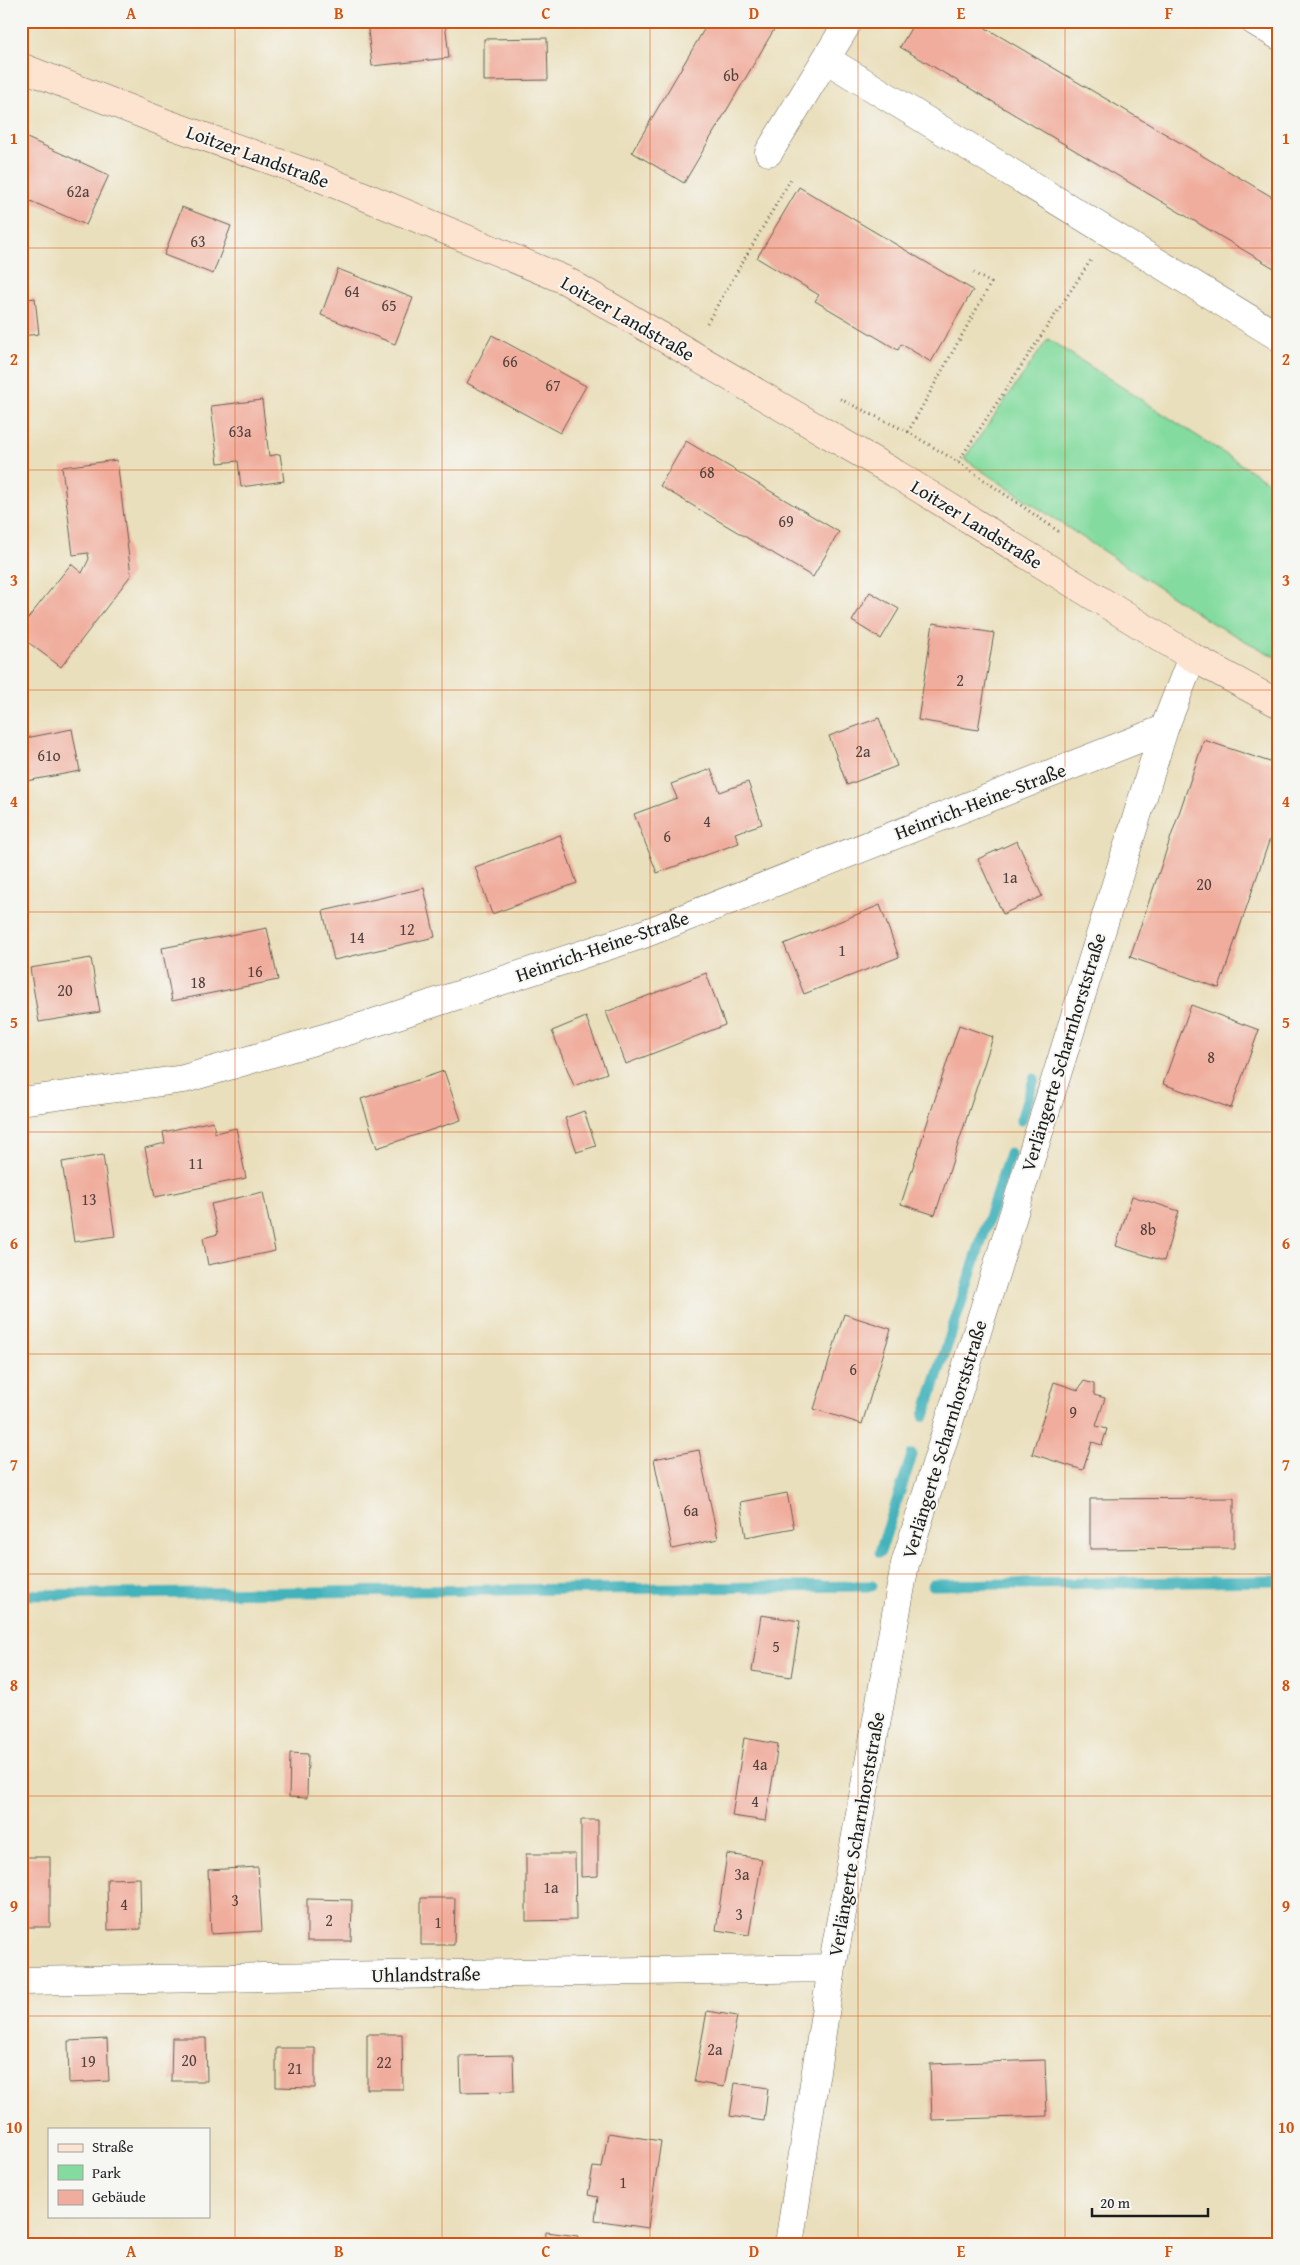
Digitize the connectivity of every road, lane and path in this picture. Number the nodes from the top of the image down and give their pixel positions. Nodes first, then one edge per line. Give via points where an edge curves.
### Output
1 (849, 21) edge
2 (1254, 21) edge
3 (1279, 36) edge
4 (826, 59) junction
5 (21, 67) edge
6 (769, 152) dead end
7 (795, 172) dead end
8 (1109, 232) junction
9 (972, 272) dead end
10 (707, 324) dead end
11 (1279, 337) edge
12 (1192, 657) junction
13 (1279, 704) edge
14 (1164, 729) junction
15 (21, 1101) edge
16 (832, 1968) junction
17 (21, 1981) edge
18 (789, 2244) edge

1 - 4 street
2 - 3 street
4 - 6 street
4 - 8 street
5 - 12 main road, Loitzer Landstraße via 316,176 566,280 896,474
7 - 10 path
8 - 9 path via 958,462 908,432 991,283
8 - 11 street
12 - 13 main road, Loitzer Landstraße
12 - 14 street, Verlängerte Scharnhorststraße
14 - 15 street, Heinrich-Heine-Straße via 641,934 358,1028 184,1079
14 - 16 street, Verlängerte Scharnhorststraße via 905,1564
16 - 17 street, Uhlandstraße
16 - 18 street, Verlängerte Scharnhorststraße

